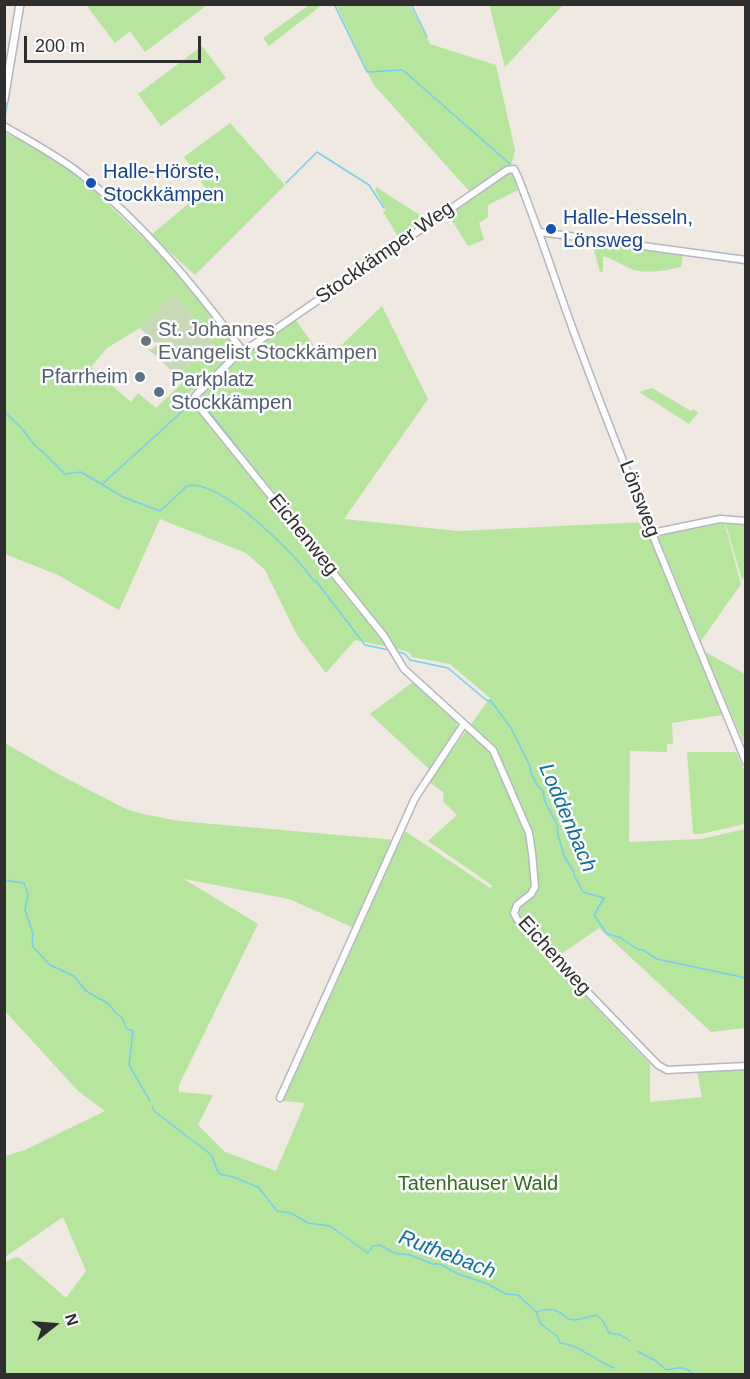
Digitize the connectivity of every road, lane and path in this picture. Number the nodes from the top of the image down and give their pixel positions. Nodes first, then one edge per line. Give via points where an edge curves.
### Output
1 (20, 4) edge
2 (4, 100) edge
3 (4, 126) edge
4 (540, 232) junction
5 (746, 260) edge
6 (242, 350) junction
7 (746, 521) edge
8 (652, 533) junction
9 (464, 724) junction
10 (746, 762) edge
11 (746, 1066) edge
12 (280, 1098) dead end

1 - 2 street
3 - 6 street via 54,155 114,204 178,268
4 - 5 street
4 - 6 street, Stockkämper Weg via 518,174 510,169
4 - 8 street, Lönsweg via 581,352
6 - 9 street, Eichenweg via 195,396 197,404 384,636 404,669
7 - 8 street via 720,519
8 - 10 street, Lönsweg
9 - 11 street, Eichenweg via 494,750 529,832 535,887 517,905 517,919 658,1065 667,1070
9 - 12 street via 415,798

